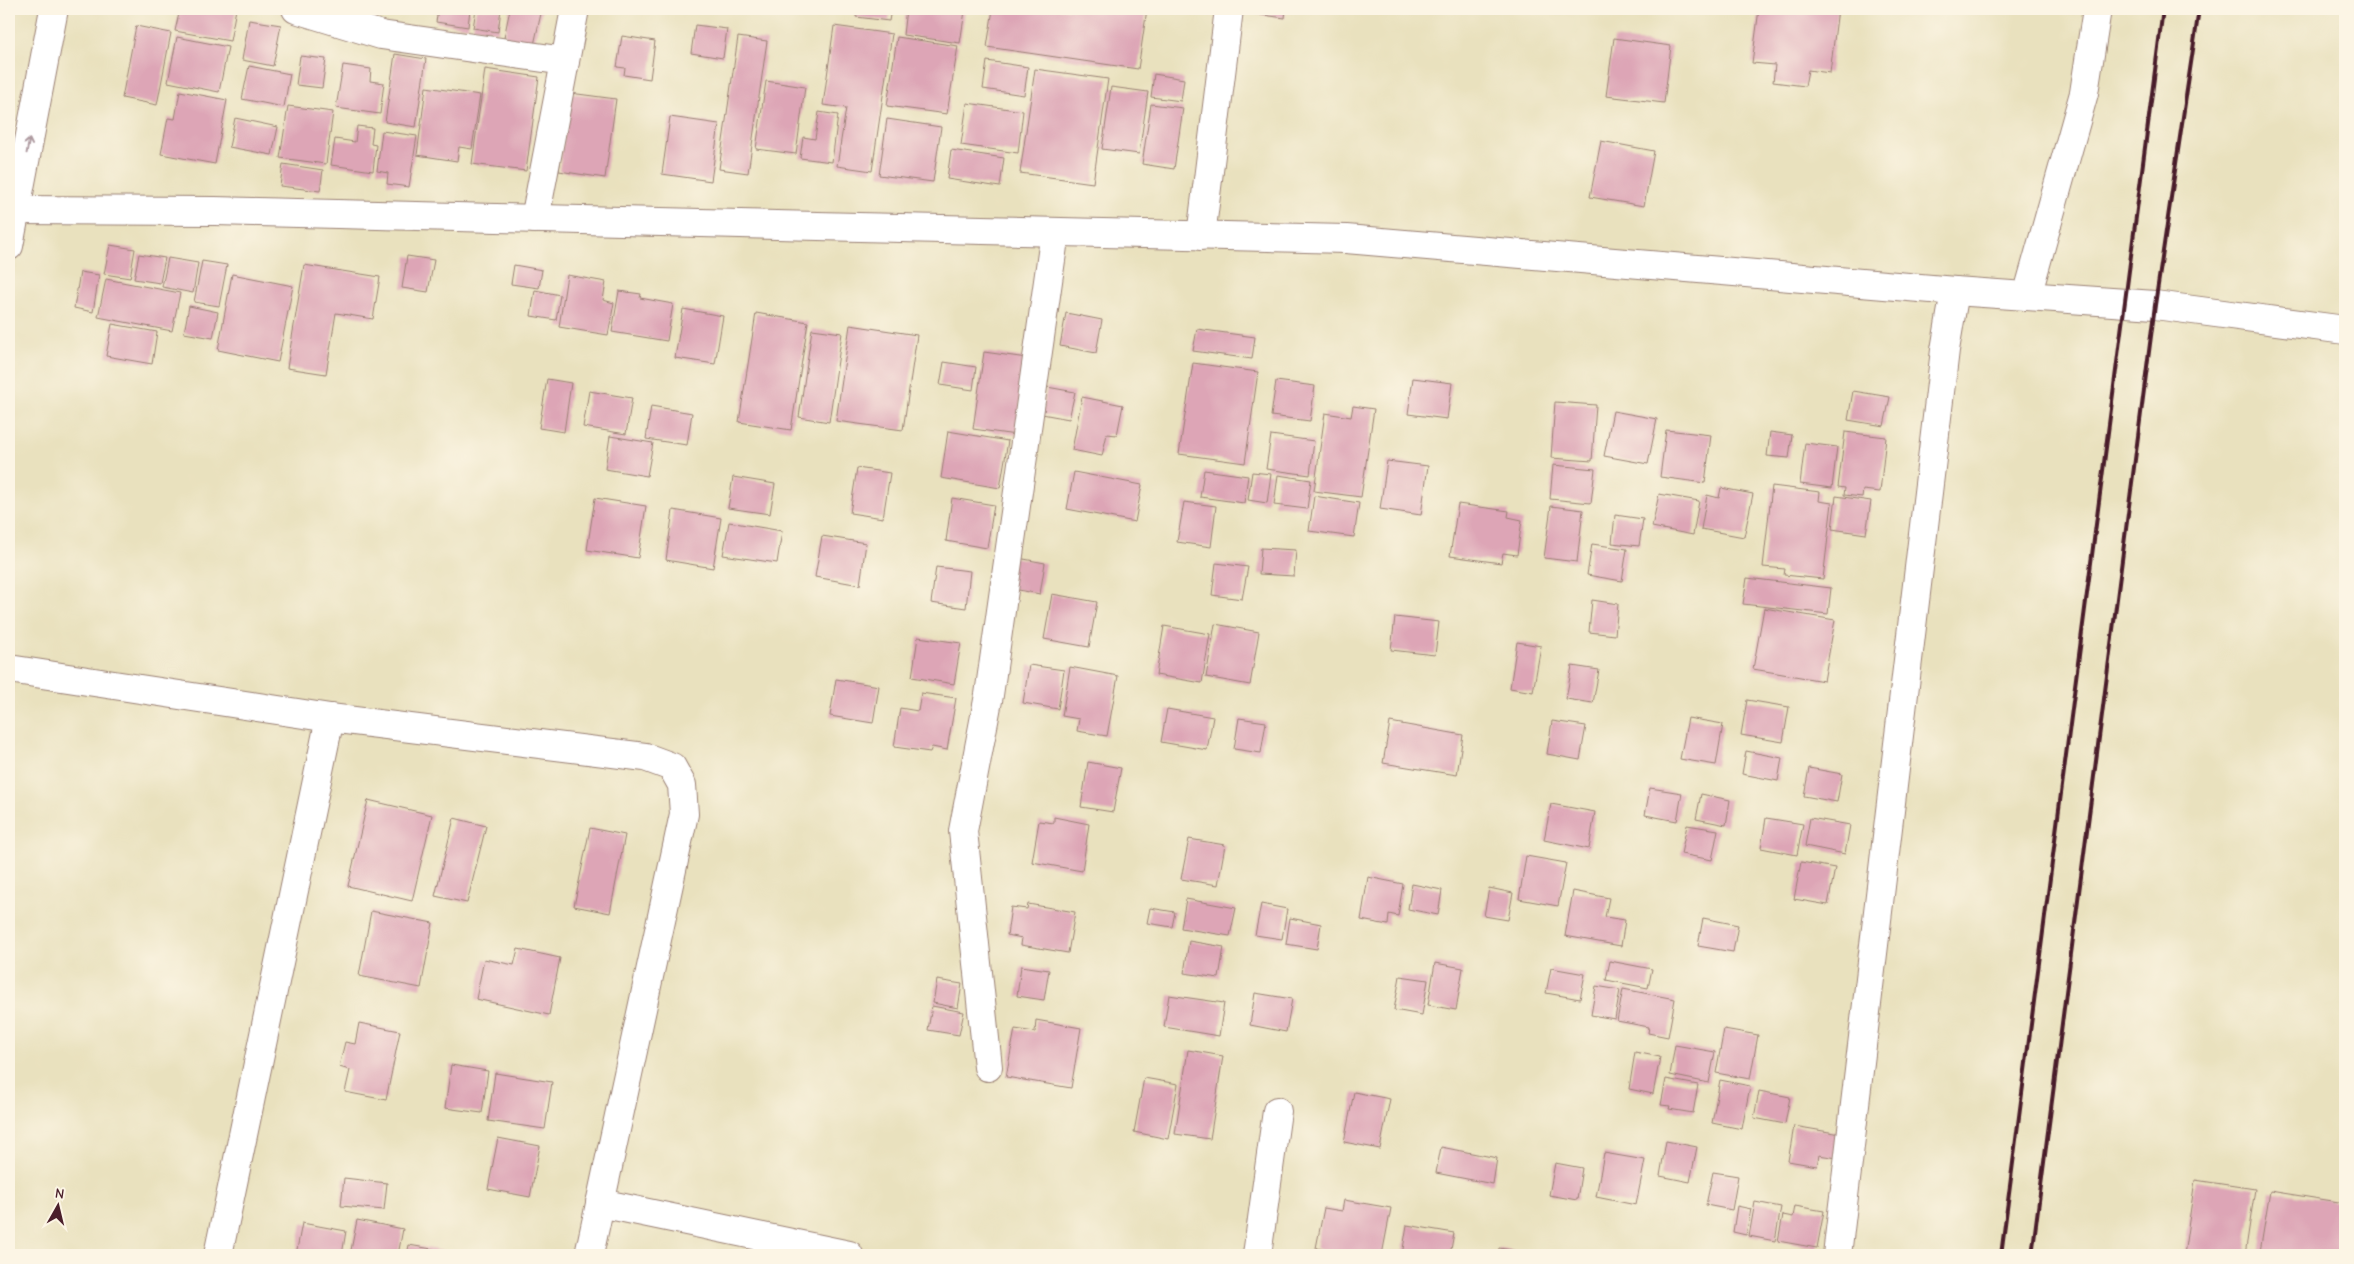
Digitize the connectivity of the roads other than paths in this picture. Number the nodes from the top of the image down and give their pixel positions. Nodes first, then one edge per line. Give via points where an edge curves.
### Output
1 (54, 9) edge
2 (296, 9) edge
3 (575, 9) edge
4 (1230, 9) edge
5 (2097, 9) edge
6 (565, 61) junction
7 (12, 210) edge
8 (535, 219) junction
9 (1055, 232) junction
10 (1201, 236) junction
11 (9, 246) edge
12 (1955, 291) junction
13 (2027, 296) junction
14 (2345, 330) edge
15 (9, 669) edge
16 (330, 718) junction
17 (988, 1067) dead end
18 (1277, 1111) dead end
19 (600, 1204) junction
20 (218, 1255) edge
21 (589, 1255) edge
22 (849, 1255) edge
23 (1257, 1255) edge
24 (1837, 1255) edge

7 -> 1 street
2 - 6 street via 381,35
3 - 6 street
4 - 10 street
5 - 13 street via 2084,93
6 - 8 street
7 - 8 street
7 - 11 street
8 - 9 street
9 - 10 street
9 - 17 street via 989,695 962,831
10 - 12 street via 1346,239
12 - 13 street
12 - 24 street via 1945,350
13 - 14 street via 2155,305
15 - 16 street
16 - 19 street via 645,757 672,767 682,785 684,814
16 - 20 street
18 - 23 street
19 - 21 street
19 - 22 street

